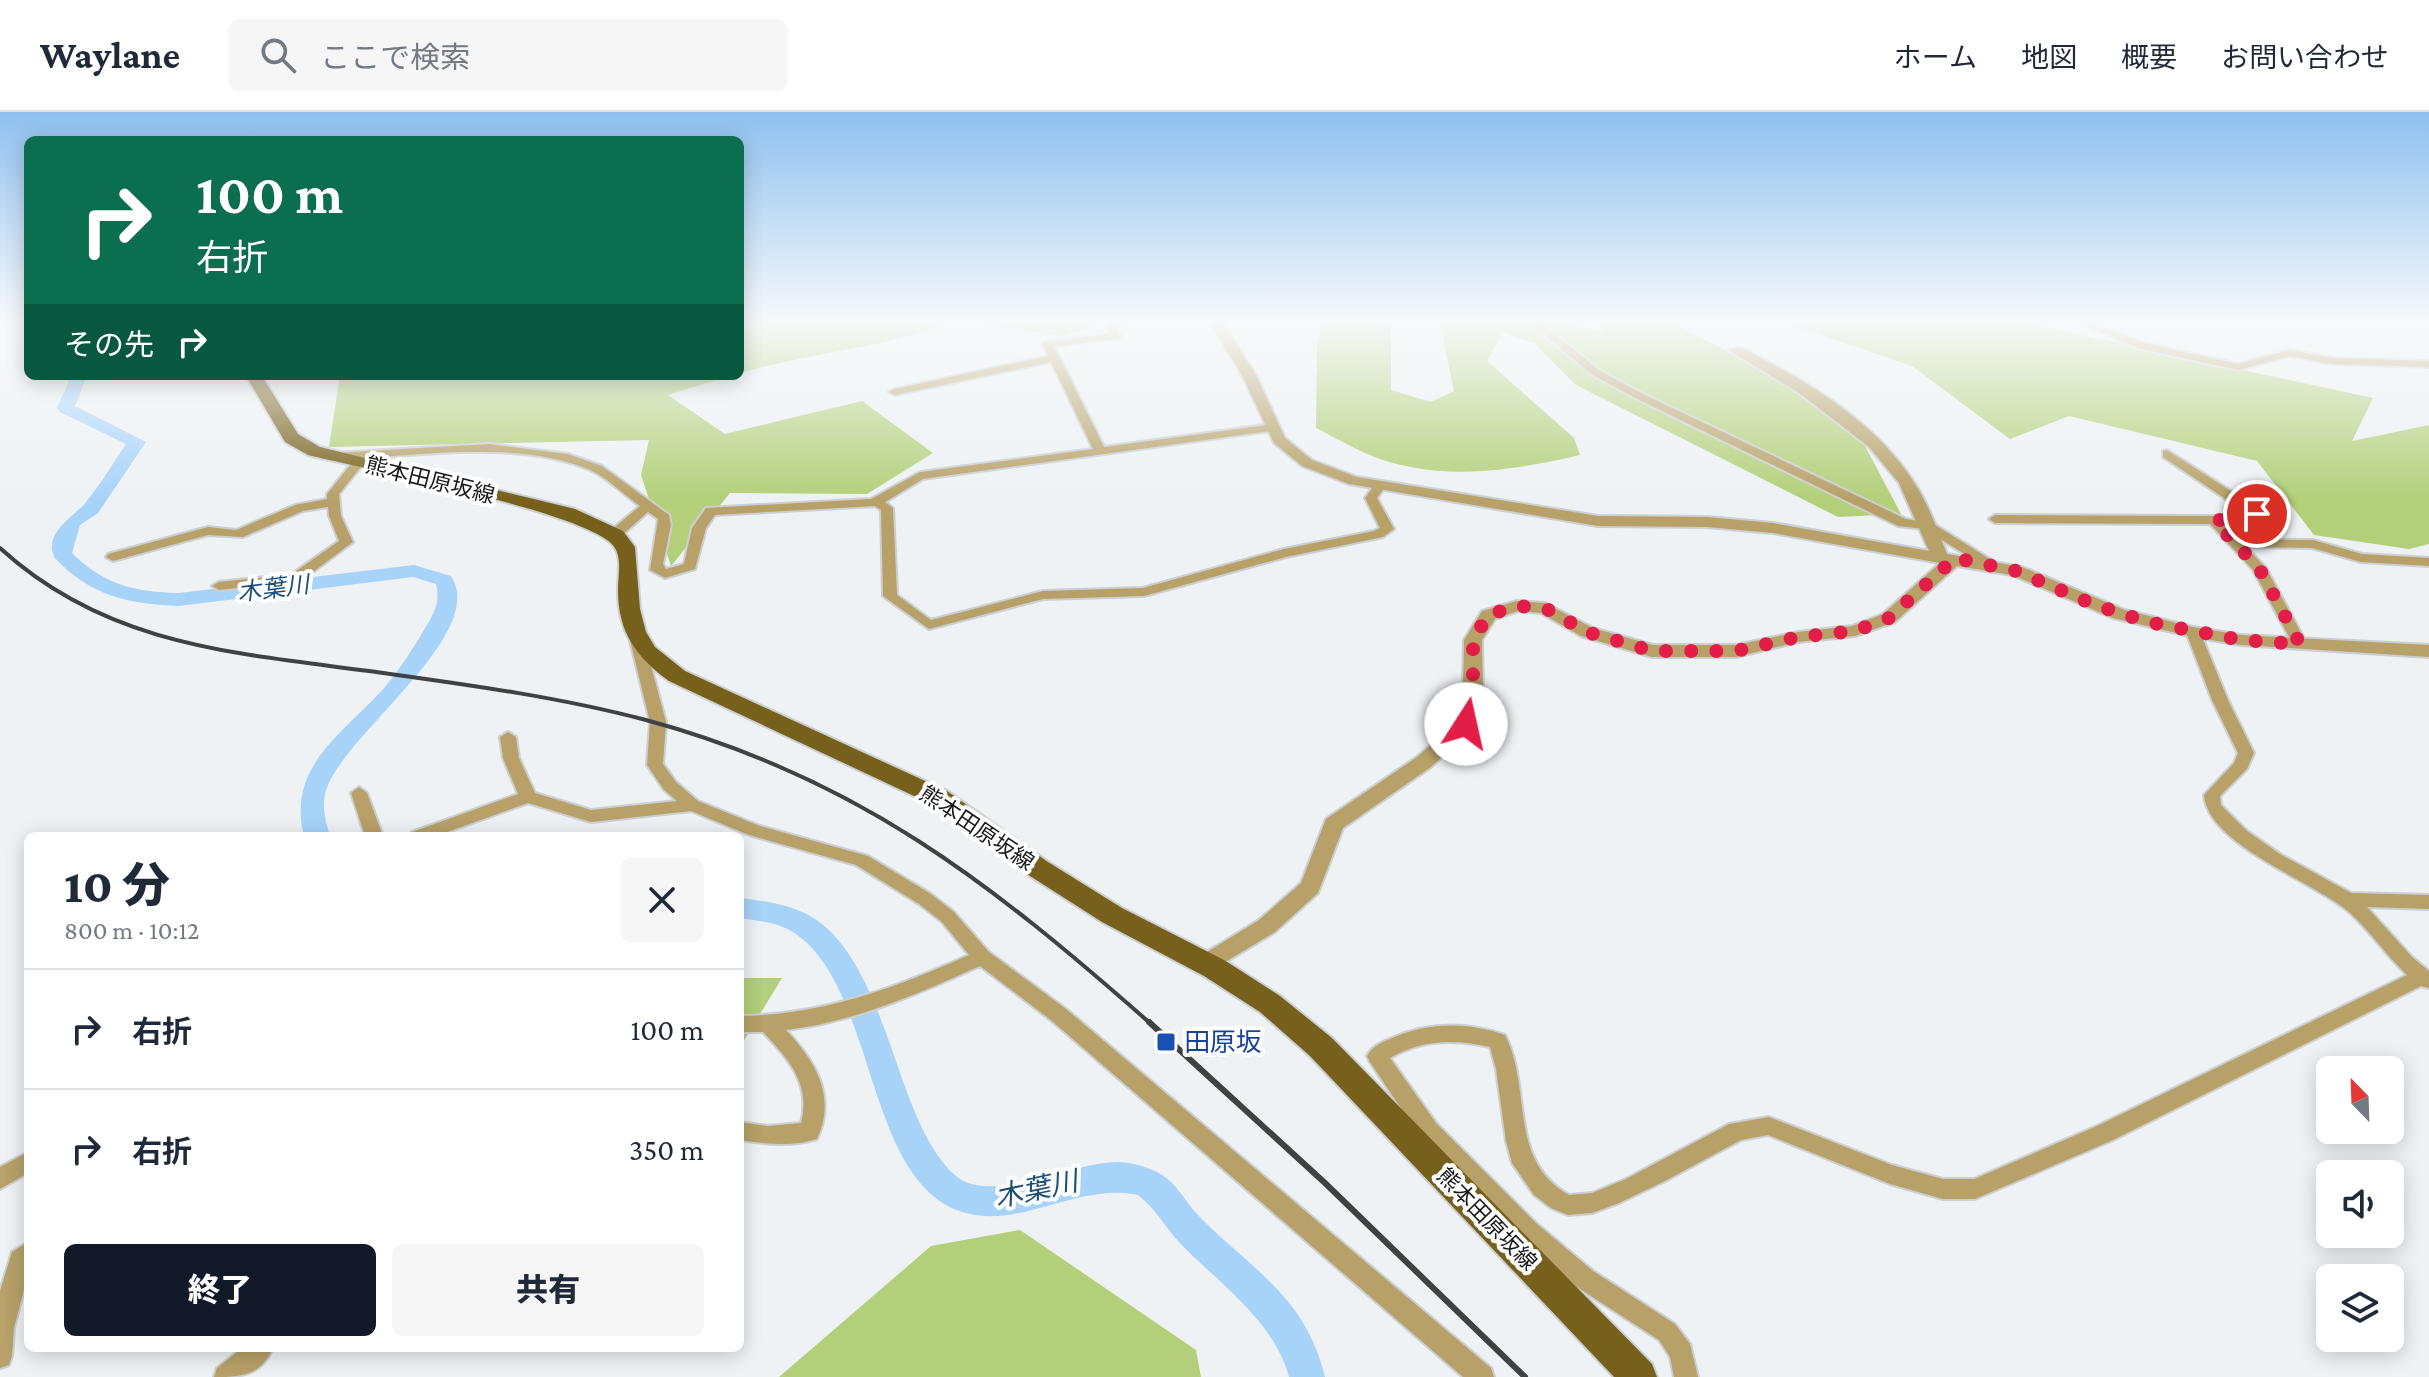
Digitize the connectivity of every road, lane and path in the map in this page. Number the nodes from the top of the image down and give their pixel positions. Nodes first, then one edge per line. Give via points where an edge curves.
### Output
1 (258, 382) edge
2 (942, 382) edge
3 (1067, 382) edge
4 (1252, 382) edge
5 (1613, 382) edge
6 (1794, 382) edge
7 (895, 392) dead end
8 (1273, 428) junction
9 (1100, 452) junction
10 (2167, 454) dead end
11 (346, 460) junction
12 (1379, 487) junction
13 (334, 502) junction
14 (877, 502) junction
15 (648, 506) junction
16 (1995, 519) dead end
17 (2214, 521) junction
18 (1927, 526) junction
19 (615, 534) junction
20 (2237, 543) junction
21 (113, 557) dead end
22 (1947, 557) junction
23 (2429, 562) edge
24 (1994, 566) junction
25 (219, 586) dead end
26 (2193, 632) junction
27 (636, 634) junction
28 (2300, 644) junction
29 (2429, 651) edge
30 (508, 737) dead end
31 (359, 793) dead end
32 (528, 797) junction
33 (692, 805) junction
34 (373, 832) edge
35 (429, 832) edge
36 (2346, 900) junction
37 (2429, 902) edge
38 (982, 957) junction
39 (1207, 964) junction
40 (2425, 979) edge
41 (744, 1024) edge
42 (770, 1026) junction
43 (744, 1132) edge
44 (24, 1164) edge
45 (0, 1179) edge
46 (24, 1259) edge
47 (256, 1352) edge
48 (0, 1356) edge
49 (226, 1377) edge
50 (1482, 1377) edge
51 (1639, 1377) edge
52 (1686, 1377) edge

1 - 11 main road, 熊本田原坂線 via 291,438
2 - 7 street
3 - 9 street
4 - 8 street
5 - 18 street via 1903,523
6 - 18 street via 1872,444 1905,481
8 - 9 street
8 - 12 street via 1279,440 1307,463
9 - 14 street via 920,476
10 - 17 street via 2257,514
11 - 13 street
11 - 15 street via 491,448 568,458 598,469
11 - 19 main road, 熊本田原坂線 via 568,513
12 - 14 street via 1371,498 1387,529 1378,534 1284,553 1144,592 1043,595 929,625 890,596 887,508
12 - 22 street via 1565,517 1736,524
13 - 21 street via 300,508 238,534 208,531
13 - 25 street via 346,542 296,578
14 - 15 street via 711,511 699,528 690,566 665,574 656,562 664,518
15 - 19 street
16 - 17 street
17 - 20 street
18 - 22 street
18 - 24 street
19 - 27 main road via 632,564 630,608
20 - 23 street via 2313,544 2361,558
20 - 28 street via 2259,568
22 - 24 street
22 - 39 street via 1889,618 1855,631 1736,651 1652,651 1587,632 1545,608 1517,606 1488,615 1473,640 1473,692 1466,724 1424,762 1334,824 1310,887 1267,926
24 - 26 street via 2032,576 2119,614
26 - 28 street
26 - 36 street via 2246,753 2212,795 2213,806 2273,858
27 - 33 street via 658,722 655,765
27 - 39 main road, 熊本田原坂線 via 653,659 677,676 938,797 1075,892
28 - 29 street
30 - 32 street
31 - 34 street
32 - 33 street via 591,816
32 - 35 street
33 - 38 street via 755,831 862,860 948,917
36 - 37 street
36 - 40 street
38 - 42 street via 875,1004
38 - 50 street via 1059,1015
39 - 51 main road, 熊本田原坂線 via 1270,1004 1321,1047
40 - 52 street via 2105,1133 1975,1189 1943,1189 1890,1174 1758,1125 1612,1196 1575,1206 1556,1200 1520,1157 1508,1064 1498,1041 1457,1031 1419,1035 1377,1056 1428,1130 1528,1230 1585,1279 1667,1332 1681,1353
41 - 42 street
42 - 43 street via 805,1063 817,1108 809,1132
44 - 45 street
46 - 48 street via 2,1328
47 - 49 street

